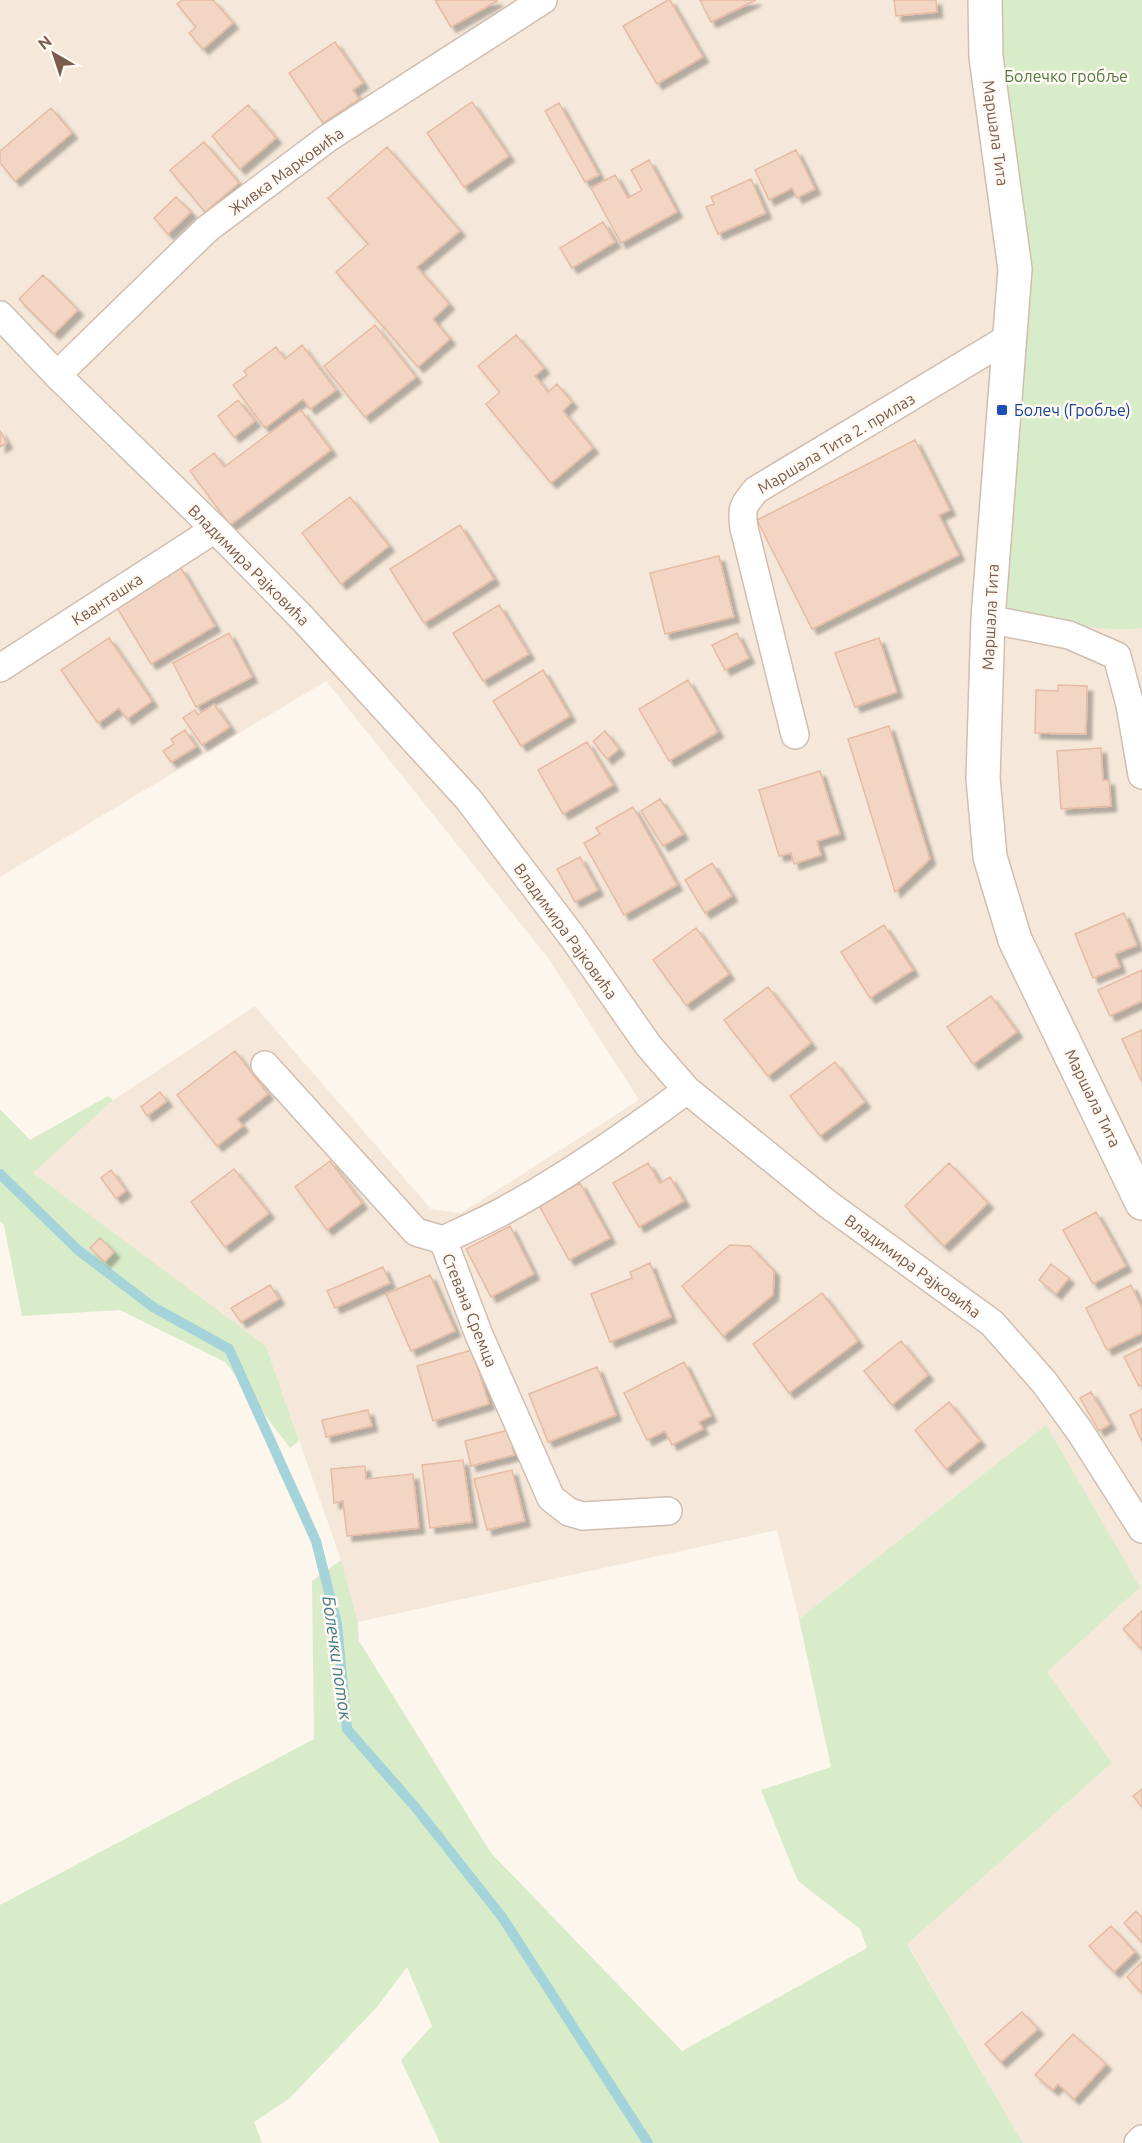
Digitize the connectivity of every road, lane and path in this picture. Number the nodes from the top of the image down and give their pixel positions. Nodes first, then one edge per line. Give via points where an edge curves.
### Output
1 (543, 0) edge
2 (985, 0) edge
3 (0, 315) edge
4 (1010, 337) junction
5 (57, 375) junction
6 (215, 529) junction
7 (988, 619) junction
8 (0, 668) edge
9 (795, 735) dead end
10 (1142, 775) edge
11 (265, 1065) dead end
12 (687, 1090) junction
13 (1142, 1203) edge
14 (443, 1240) junction
15 (668, 1510) dead end
16 (1142, 1529) edge
17 (1142, 2139) edge
18 (1138, 2143) edge

1 - 5 street, Живка Марковића via 328,138 207,229
2 - 4 street, Маршала Тита via 986,57 1015,269
3 - 5 street, Владимира Рајковића
4 - 7 street, Маршала Тита
4 - 9 street, Маршала Тита 2. прилаз via 756,490 745,502 744,528
5 - 6 street, Владимира Рајковића
6 - 8 street, Кванташка
6 - 12 street, Владимира Рајковића via 469,800 574,939 648,1046
7 - 10 street via 1069,636 1117,656
7 - 13 street, Маршала Тита via 983,778 990,857 1015,940
11 - 14 street via 416,1232
12 - 14 street, Стевана Сремца via 566,1173 505,1210
12 - 16 street, Владимира Рајковића via 829,1205 992,1323 1082,1433
14 - 15 street, Стевана Сремца via 479,1335 551,1498 569,1512 583,1516
17 - 18 street

